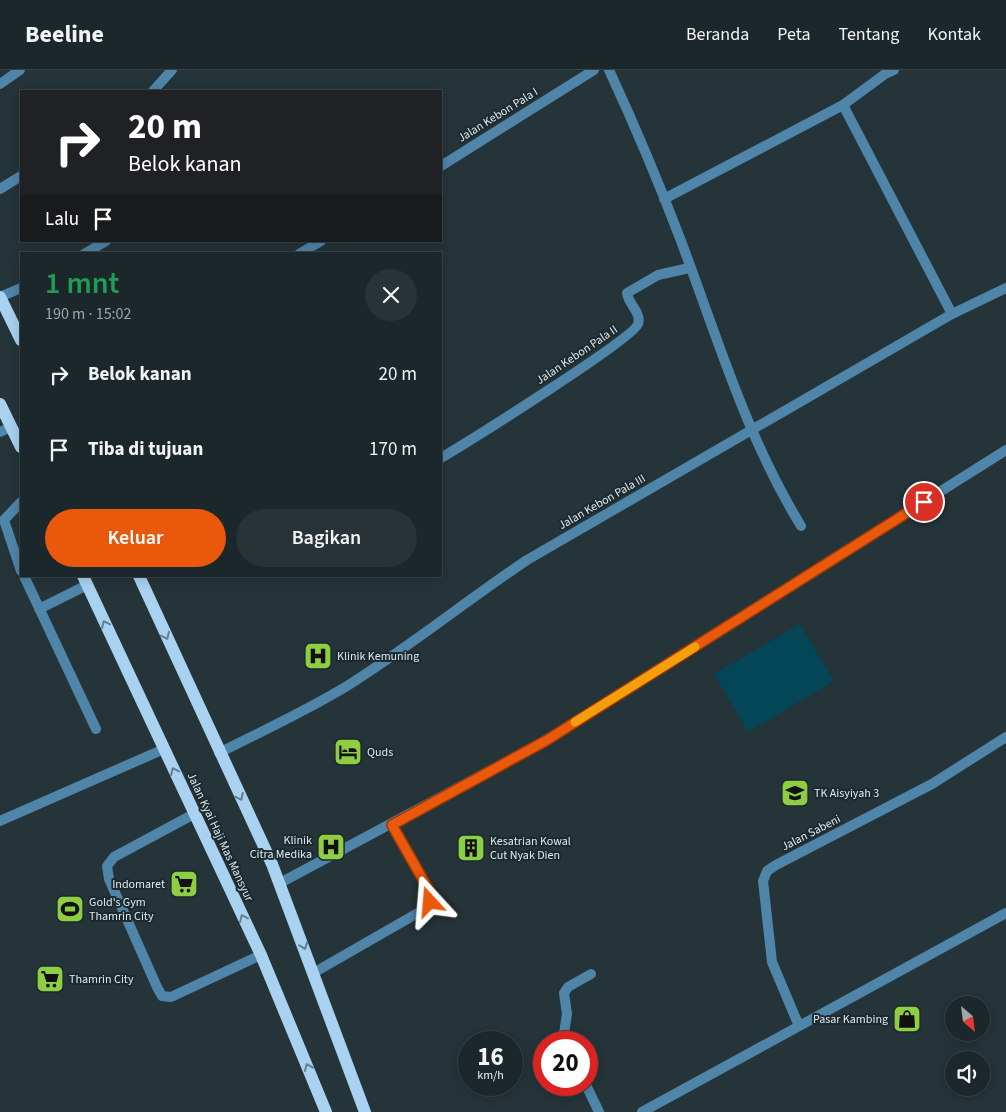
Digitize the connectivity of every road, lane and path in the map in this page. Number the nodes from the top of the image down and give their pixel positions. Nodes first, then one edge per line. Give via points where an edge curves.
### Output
1 (20, 70) edge
2 (172, 70) edge
3 (594, 70) edge
4 (609, 70) edge
5 (894, 70) edge
6 (0, 84) edge
7 (153, 90) edge
8 (843, 105) junction
9 (442, 165) edge
10 (20, 177) edge
11 (0, 189) edge
12 (664, 199) junction
13 (104, 242) edge
14 (319, 242) edge
15 (87, 252) edge
16 (303, 252) edge
17 (689, 268) junction
18 (20, 288) edge
19 (1006, 288) edge
20 (0, 297) edge
21 (952, 314) junction
22 (20, 338) edge
23 (0, 404) edge
24 (6, 430) edge
25 (751, 432) junction
26 (20, 446) edge
27 (1006, 450) edge
28 (442, 457) edge
29 (20, 503) edge
30 (801, 526) dead end
31 (20, 568) edge
32 (24, 577) edge
33 (139, 577) edge
34 (85, 581) edge
35 (40, 609) junction
36 (96, 729) dead end
37 (1006, 737) edge
38 (164, 749) junction
39 (219, 753) junction
40 (194, 814) junction
41 (0, 821) edge
42 (392, 825) junction
43 (280, 883) junction
44 (1006, 913) edge
45 (261, 955) junction
46 (314, 972) junction
47 (591, 974) dead end
48 (799, 1026) junction
49 (564, 1031) edge
50 (591, 1096) edge
51 (326, 1112) edge
52 (365, 1112) edge
53 (599, 1112) edge
54 (642, 1112) edge

1 - 6 street
2 - 7 street
3 - 9 street, Jalan Kebon Pala I
4 - 12 street
5 - 8 street
8 - 12 street
8 - 21 street
10 - 11 street
12 - 17 street
13 - 15 street
14 - 16 street
17 - 25 street
17 - 28 street, Jalan Kebon Pala II via 658,274 627,293 639,317 632,332 599,357
18 - 20 street
19 - 21 street, Jalan Kebon Pala III
20 - 22 main road
21 - 25 street, Jalan Kebon Pala III
23 - 24 main road
24 - 26 main road
25 - 30 street via 776,486
25 - 39 street, Jalan Kebon Pala III via 526,560 434,628 346,686
27 - 42 street via 547,740
29 - 31 street via 4,520
32 - 35 street
33 -> 39 main road
34 - 35 street
38 -> 34 main road, Jalan Kyai Haji Mas Mansyur
35 - 36 street
37 - 48 street, Jalan Sabeni via 932,784 767,871 763,881 772,962
40 -> 38 main road, Jalan Kyai Haji Mas Mansyur
38 - 41 street
39 -> 43 main road
45 -> 40 main road, Jalan Kyai Haji Mas Mansyur
40 - 45 street via 114,857 107,866 109,879 157,987 162,996 171,996
42 - 43 street
42 - 46 street via 430,892 430,902 423,910
43 -> 46 main road
44 - 48 street
51 -> 45 main road, Jalan Kyai Haji Mas Mansyur
46 - 52 main road
47 - 49 street via 568,987 564,993 567,1014
48 - 54 street
50 - 53 street

